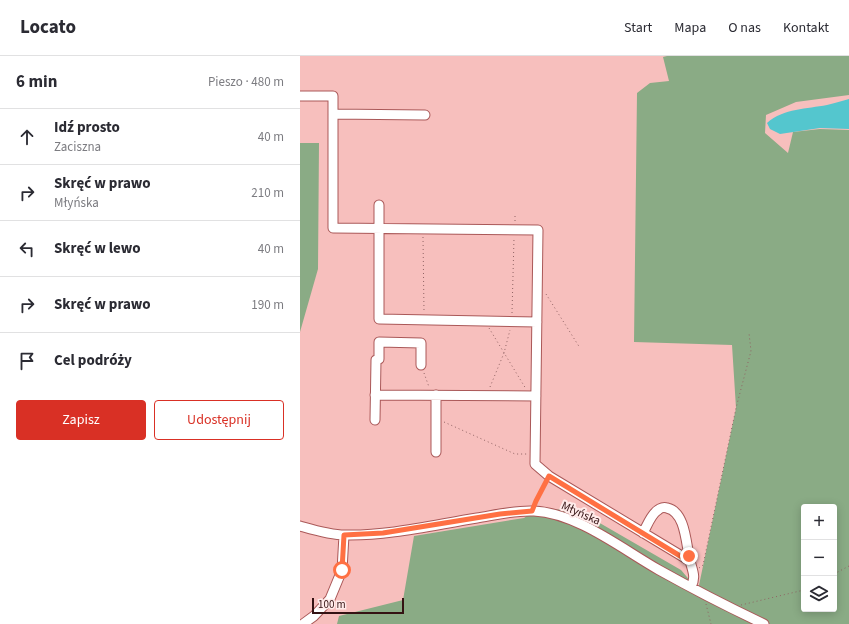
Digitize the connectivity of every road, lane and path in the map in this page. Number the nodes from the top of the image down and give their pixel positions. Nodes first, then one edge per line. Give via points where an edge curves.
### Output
1 (300, 96) edge
2 (333, 114) junction
3 (425, 115) dead end
4 (380, 205) dead end
5 (515, 214) dead end
6 (379, 228) junction
7 (423, 228) junction
8 (515, 229) junction
9 (546, 295) dead end
10 (424, 320) junction
11 (485, 321) junction
12 (512, 321) junction
13 (537, 322) junction
14 (749, 332) dead end
15 (580, 348) dead end
16 (504, 353) junction
17 (421, 365) joint
18 (375, 395) junction
19 (434, 395) junction
20 (487, 395) junction
21 (533, 396) junction
22 (436, 419) junction
23 (375, 420) dead end
24 (436, 452) dead end
25 (534, 454) junction
26 (549, 476) junction
27 (532, 511) junction
28 (300, 526) edge
29 (643, 533) junction
30 (344, 535) junction
31 (690, 562) junction
32 (703, 565) dead end
33 (849, 566) edge
34 (837, 572) edge
35 (691, 587) junction
36 (801, 591) edge
37 (707, 596) junction
38 (734, 610) junction
39 (304, 624) edge
40 (711, 624) edge
41 (764, 624) edge

1 - 2 street via 333,96
2 - 3 street
2 - 6 street via 333,228
4 - 6 street
5 - 8 path
6 - 7 street
6 - 10 street via 379,319
7 - 8 street
7 - 10 path
8 - 12 path
8 - 13 street via 538,230
9 - 15 path
10 - 11 street
11 - 12 street
11 - 16 path
12 - 13 street
12 - 16 path
13 - 21 street
14 - 32 path via 751,350 736,408
16 - 20 path
16 - 21 path
17 - 18 street via 421,343 379,342
17 - 19 path
18 - 19 street
18 - 23 street
19 - 20 street
19 - 22 street
20 - 21 street
21 - 25 street
22 - 24 street
22 - 25 path via 515,454
25 - 26 street via 535,464
26 - 27 path
26 - 29 street
27 - 30 street, Młyńska via 383,533
27 - 35 street, Młyńska via 548,512 568,518
28 - 30 street, Młyńska
29 - 31 street
29 - 31 street via 657,510 664,507 672,509 684,528
30 - 39 street via 342,570 330,599
31 - 35 street via 694,581
33 - 34 path
35 - 37 street, Młyńska
36 - 38 path via 742,604
37 - 38 street, Młyńska
37 - 40 path via 706,604
38 - 41 street, Młyńska

